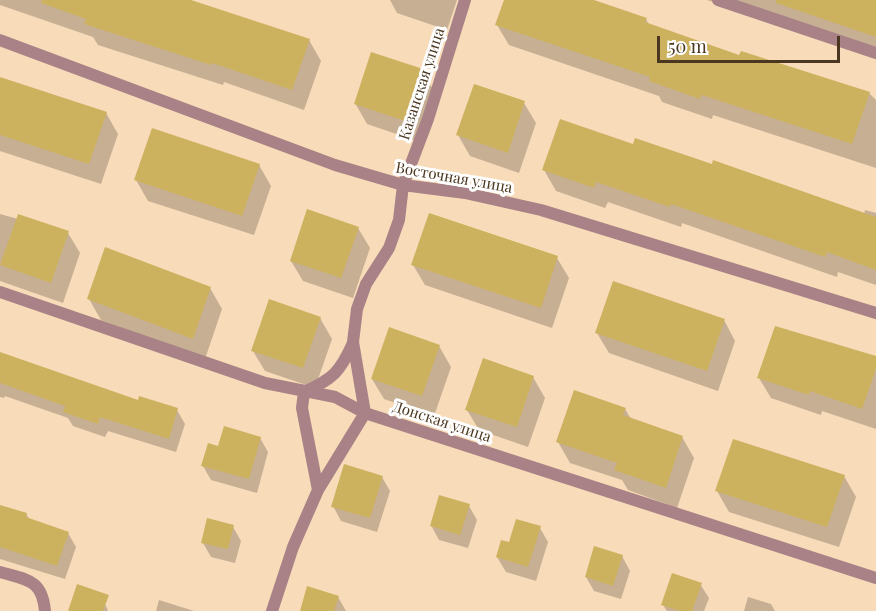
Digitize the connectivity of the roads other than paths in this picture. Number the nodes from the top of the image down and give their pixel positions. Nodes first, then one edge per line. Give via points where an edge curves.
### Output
1 (465, 0) edge
2 (718, 0) edge
3 (0, 40) edge
4 (876, 53) edge
5 (403, 185) junction
6 (0, 292) edge
7 (876, 313) edge
8 (353, 342) junction
9 (303, 392) junction
10 (365, 413) junction
11 (318, 490) junction
12 (0, 572) edge
13 (876, 578) edge
14 (45, 611) edge
15 (272, 611) edge

1 - 5 street, Казанская улица via 429,118
2 - 4 street
3 - 5 street, Восточная улица via 336,165
5 - 7 street, Восточная улица via 465,193 541,210
5 - 8 street, Казанская улица via 399,220 389,248 366,284 357,309
6 - 9 street, Донская улица via 265,383
8 - 9 street via 343,364 329,381
8 - 10 street, Казанская улица
9 - 10 street, Донская улица via 335,397
9 - 11 street via 302,408
10 - 11 street
10 - 13 street, Донская улица
11 - 15 street via 293,547
12 - 14 street via 33,581 44,594

